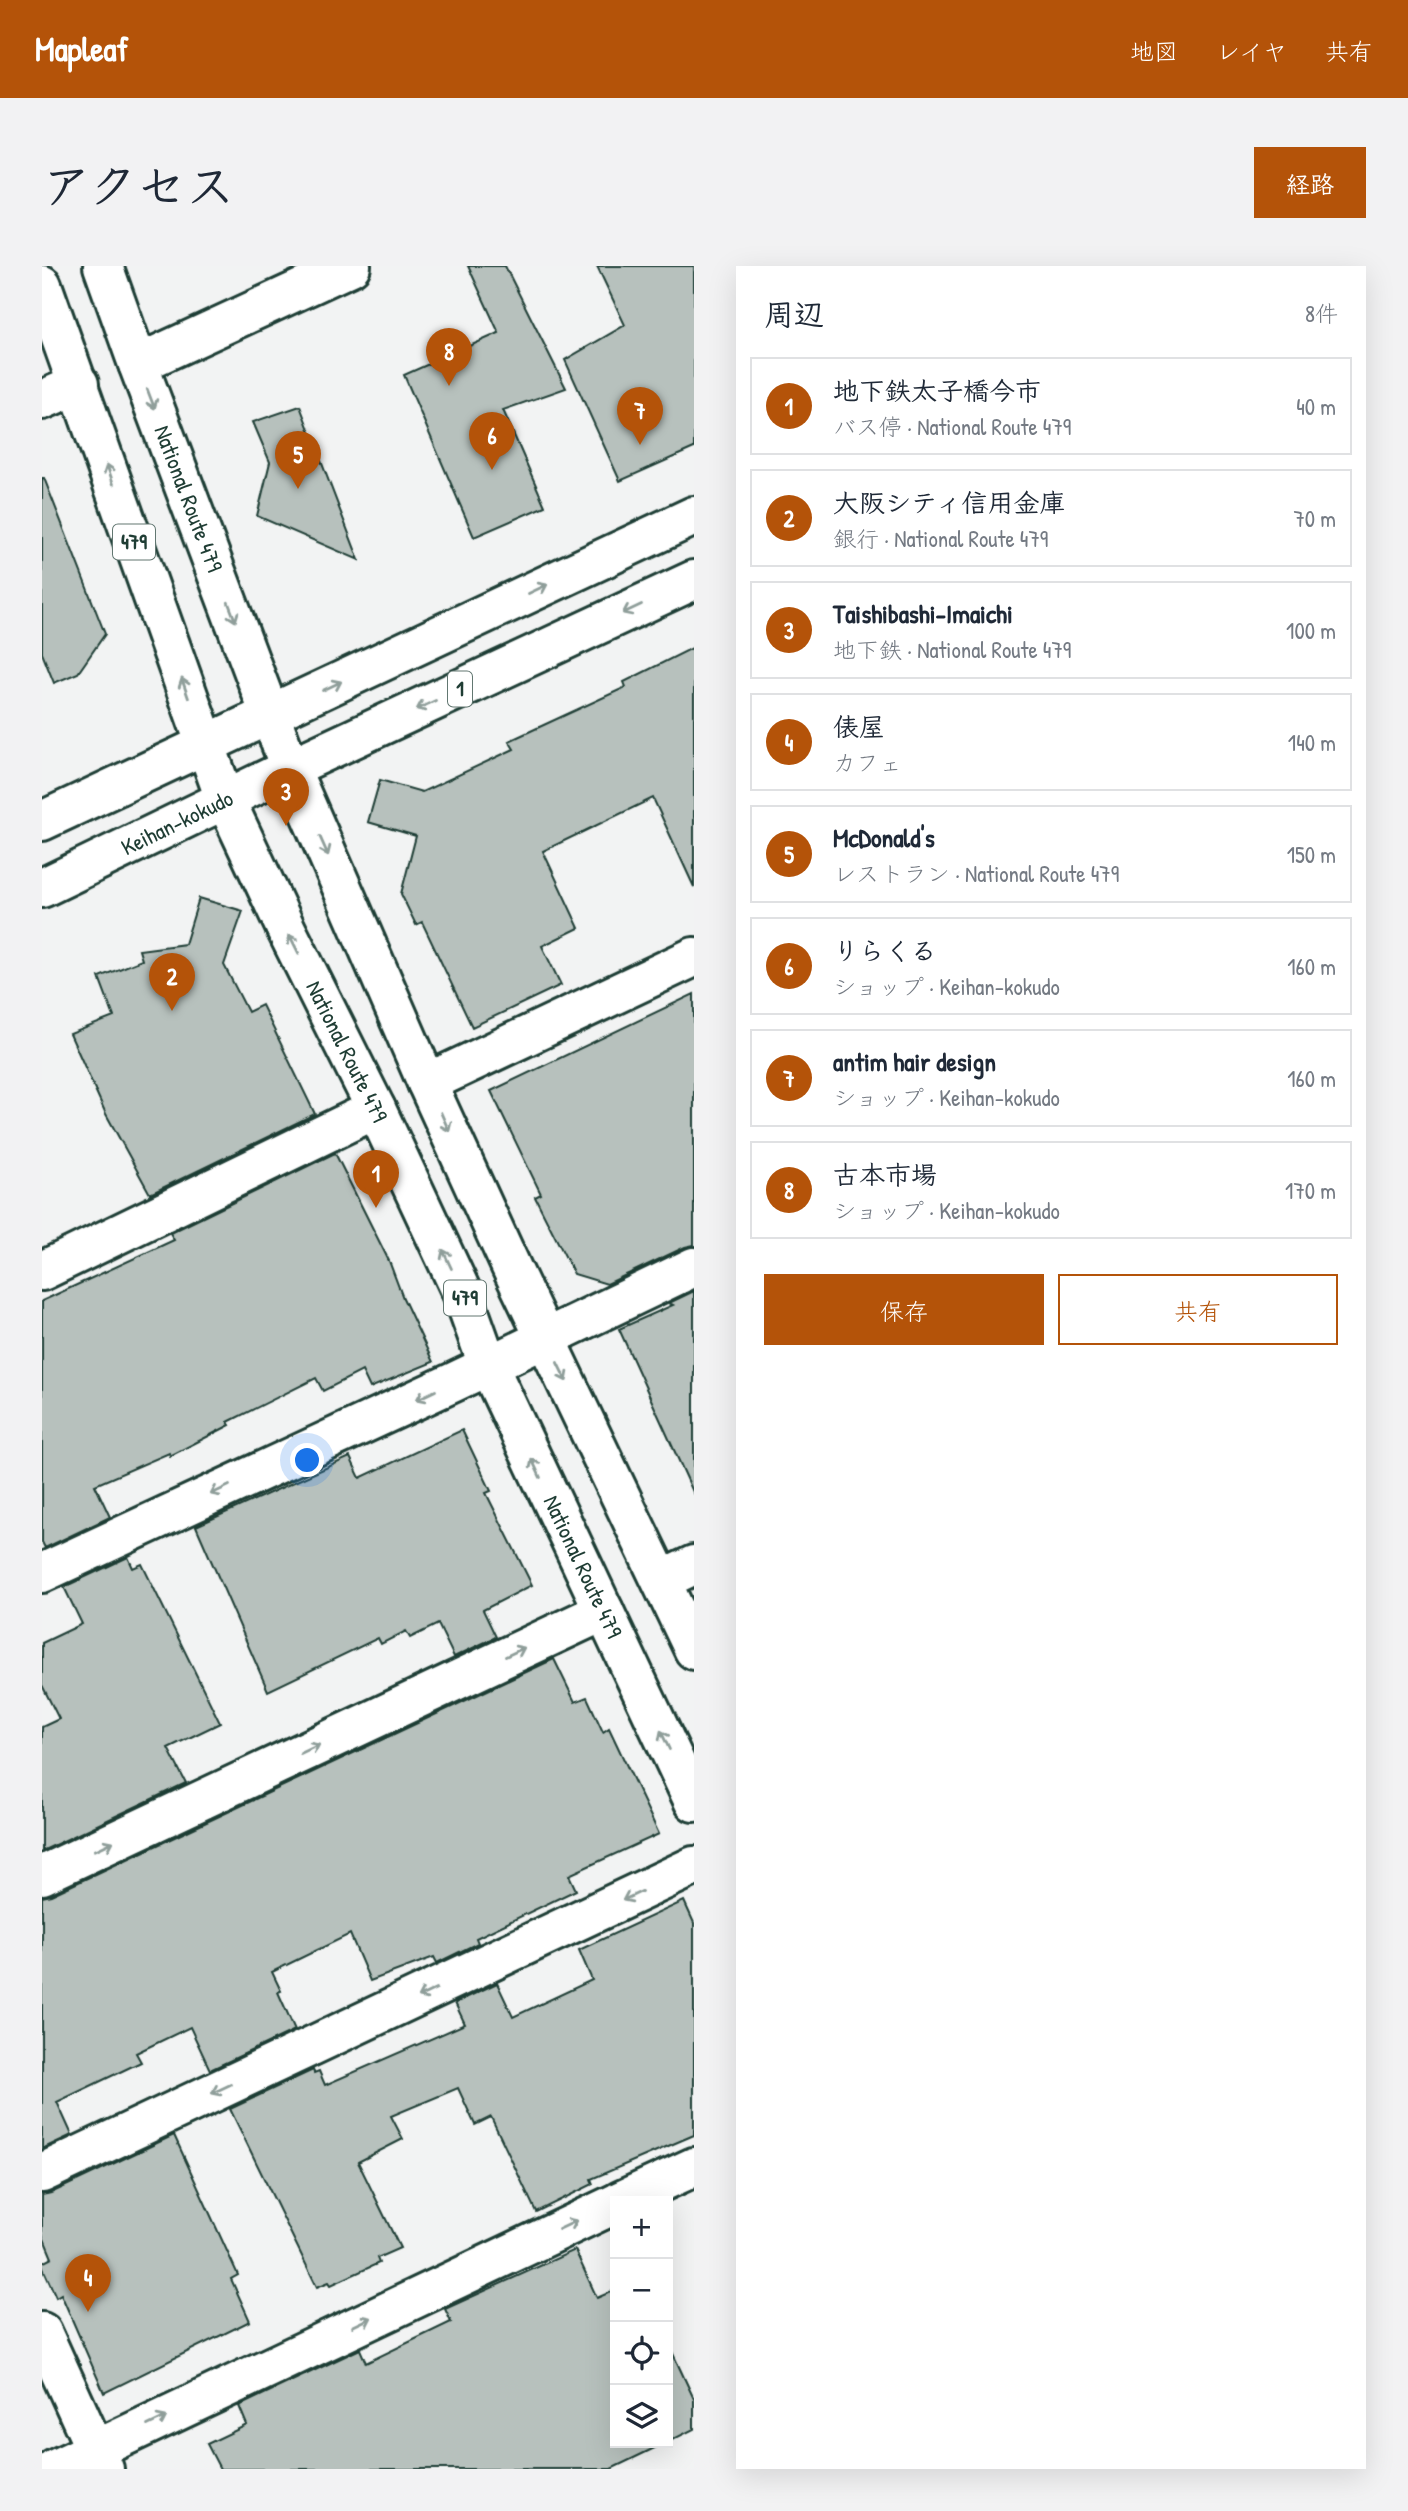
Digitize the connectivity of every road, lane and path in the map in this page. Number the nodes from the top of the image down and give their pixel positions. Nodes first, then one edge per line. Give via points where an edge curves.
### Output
1 (103, 266) edge
2 (351, 266) edge
3 (42, 285) edge
4 (138, 364) junction
5 (79, 384) junction
6 (42, 400) edge
7 (694, 516) edge
8 (694, 580) edge
9 (270, 715) junction
10 (204, 744) junction
11 (290, 768) junction
12 (225, 799) junction
13 (42, 821) edge
14 (42, 888) edge
15 (694, 957) edge
16 (427, 1083) junction
17 (376, 1109) junction
18 (694, 1267) edge
19 (42, 1271) edge
20 (545, 1338) junction
21 (488, 1366) junction
22 (42, 1573) edge
23 (678, 1573) edge
24 (604, 1611) junction
25 (694, 1650) edge
26 (694, 1802) edge
27 (694, 1866) edge
28 (42, 1875) edge
29 (694, 2167) edge
30 (42, 2173) edge
31 (631, 2196) edge
32 (610, 2206) edge
33 (42, 2332) edge
34 (100, 2460) edge
35 (55, 2469) edge

1 - 4 main road, National Route 479 / 479
2 - 4 main road
3 - 5 main road, National Route 479 / 479
4 -> 9 main road, National Route 479 / 479
5 - 6 main road
10 -> 5 main road, National Route 479 / 479
9 -> 7 main road
8 -> 11 main road, Keihan-kokudo / 1
9 - 10 main road
9 - 11 main road, National Route 479 / 479
10 - 12 main road, National Route 479 / 479
10 - 13 main road
11 - 12 main road, Keihan-kokudo / 1
11 -> 16 main road, National Route 479 / 479
12 - 14 main road, Keihan-kokudo / 1
17 -> 12 main road, National Route 479 / 479
15 - 16 main road
16 -> 20 main road, National Route 479 / 479
17 - 19 main road
21 -> 17 main road, National Route 479 / 479 via 463,1295
18 - 20 main road
20 - 21 main road
20 -> 23 main road, National Route 479 / 479
21 -> 22 main road
24 -> 21 main road, National Route 479 / 479
23 - 25 main road, National Route 479 / 479
26 -> 24 main road, National Route 479 / 479
28 -> 24 main road
27 -> 30 main road
29 - 31 main road
34 -> 32 main road
33 - 34 main road
34 - 35 main road

